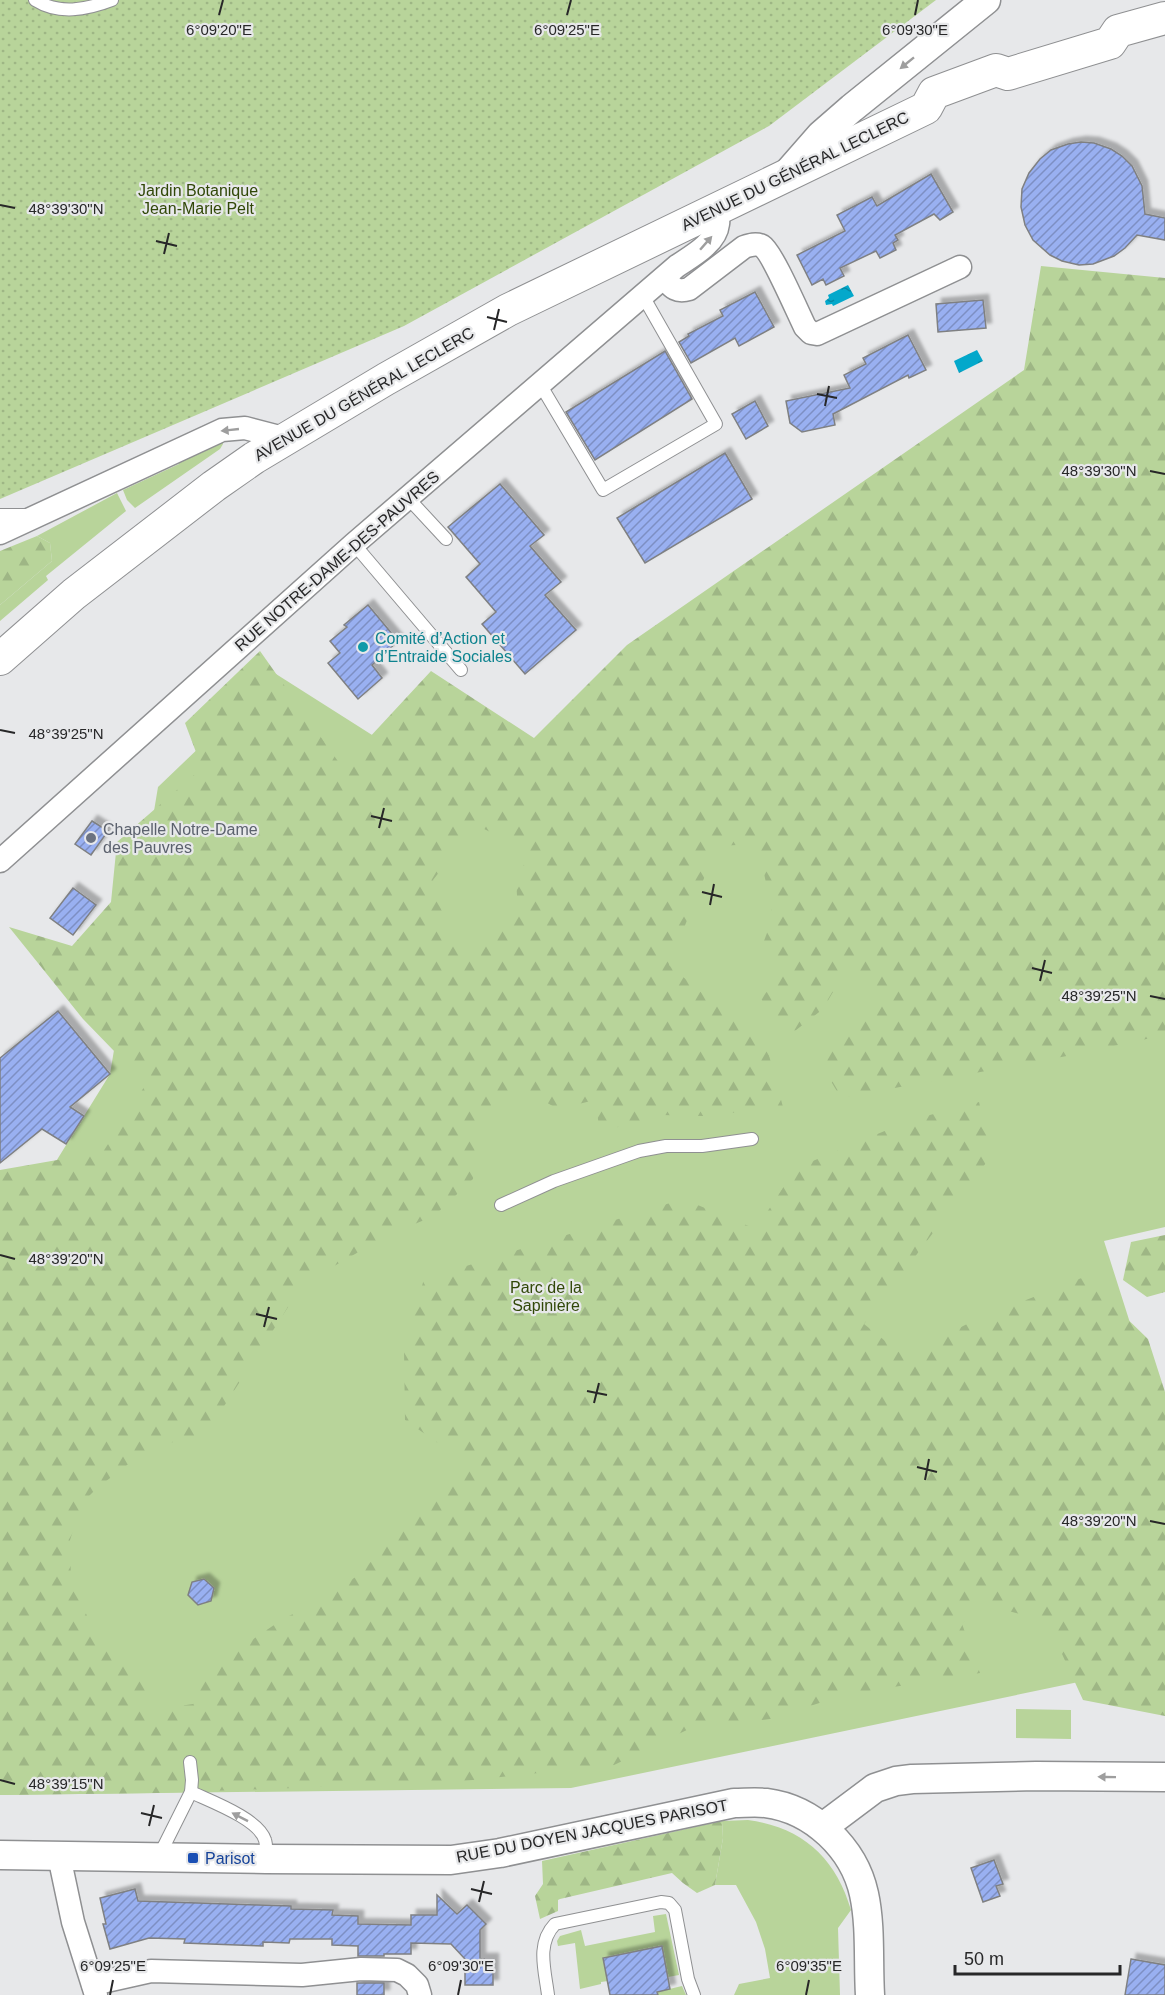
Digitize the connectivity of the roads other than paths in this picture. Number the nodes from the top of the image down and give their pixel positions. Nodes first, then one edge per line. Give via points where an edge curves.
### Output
1 (34, 0) edge
2 (111, 0) edge
3 (986, 0) edge
4 (1165, 18) edge
5 (1165, 39) edge
6 (1110, 43) junction
7 (782, 179) junction
8 (702, 216) junction
9 (960, 267) dead end
10 (670, 272) junction
11 (643, 296) junction
12 (540, 384) junction
13 (287, 439) junction
14 (408, 498) junction
15 (0, 515) edge
16 (40, 515) junction
17 (0, 533) edge
18 (446, 539) dead end
19 (354, 544) junction
20 (0, 659) edge
21 (461, 670) dead end
22 (0, 861) edge
23 (752, 1139) dead end
24 (501, 1205) dead end
25 (190, 1762) dead end
26 (1165, 1778) edge
27 (191, 1792) junction
28 (823, 1827) junction
29 (0, 1855) edge
30 (59, 1856) junction
31 (158, 1858) junction
32 (266, 1859) junction
33 (94, 1989) edge
34 (420, 1995) edge
35 (548, 1995) edge
36 (694, 1995) edge
37 (870, 1995) edge

1 - 2 lane via 57,10 97,6
3 -> 7 street via 821,135
4 - 6 main road, AVENUE DU GÉNÉRAL LECLERC via 1118,31
5 - 6 main road, AVENUE DU GÉNÉRAL LECLERC via 1124,50
6 - 7 main road, AVENUE DU GÉNÉRAL LECLERC via 1008,74 1001,88 942,111 926,108
7 - 8 main road, AVENUE DU GÉNÉRAL LECLERC
8 - 10 street, RUE NOTRE-DAME-DES-PAUVRES via 719,222 716,232 698,252
8 - 13 main road, AVENUE DU GÉNÉRAL LECLERC via 508,310
9 - 10 street via 817,333 805,327 772,260 760,245 744,248 689,289 676,290
10 - 11 street, RUE NOTRE-DAME-DES-PAUVRES
11 - 12 street, RUE NOTRE-DAME-DES-PAUVRES
11 - 12 lane via 716,424 603,490
12 - 14 street, RUE NOTRE-DAME-DES-PAUVRES
13 -> 16 street via 244,428 222,430
13 - 20 main road, AVENUE DU GÉNÉRAL LECLERC via 168,520
14 - 18 lane
14 - 19 street, RUE NOTRE-DAME-DES-PAUVRES
15 - 16 lane
16 - 17 street
19 - 21 lane
19 - 22 street, RUE NOTRE-DAME-DES-PAUVRES
23 - 24 lane via 639,1151 554,1181
25 - 27 lane
26 -> 28 street via 912,1779 875,1788
27 - 31 lane
32 -> 27 lane via 266,1842 251,1822
28 - 32 street, RUE DU DOYEN JACQUES PARISOT via 788,1808 734,1803 451,1860
28 - 37 street, RUE DU DOYEN JACQUES PARISOT via 840,1845 862,1888
29 - 30 street, RUE DU DOYEN JACQUES PARISOT
30 - 31 street, RUE DU DOYEN JACQUES PARISOT
30 - 33 street via 73,1922
31 - 32 street, RUE DU DOYEN JACQUES PARISOT
33 - 34 street via 136,1972 302,1976 361,1969 397,1970 417,1985
35 - 36 lane via 544,1938 555,1924 661,1902 669,1903 675,1910

